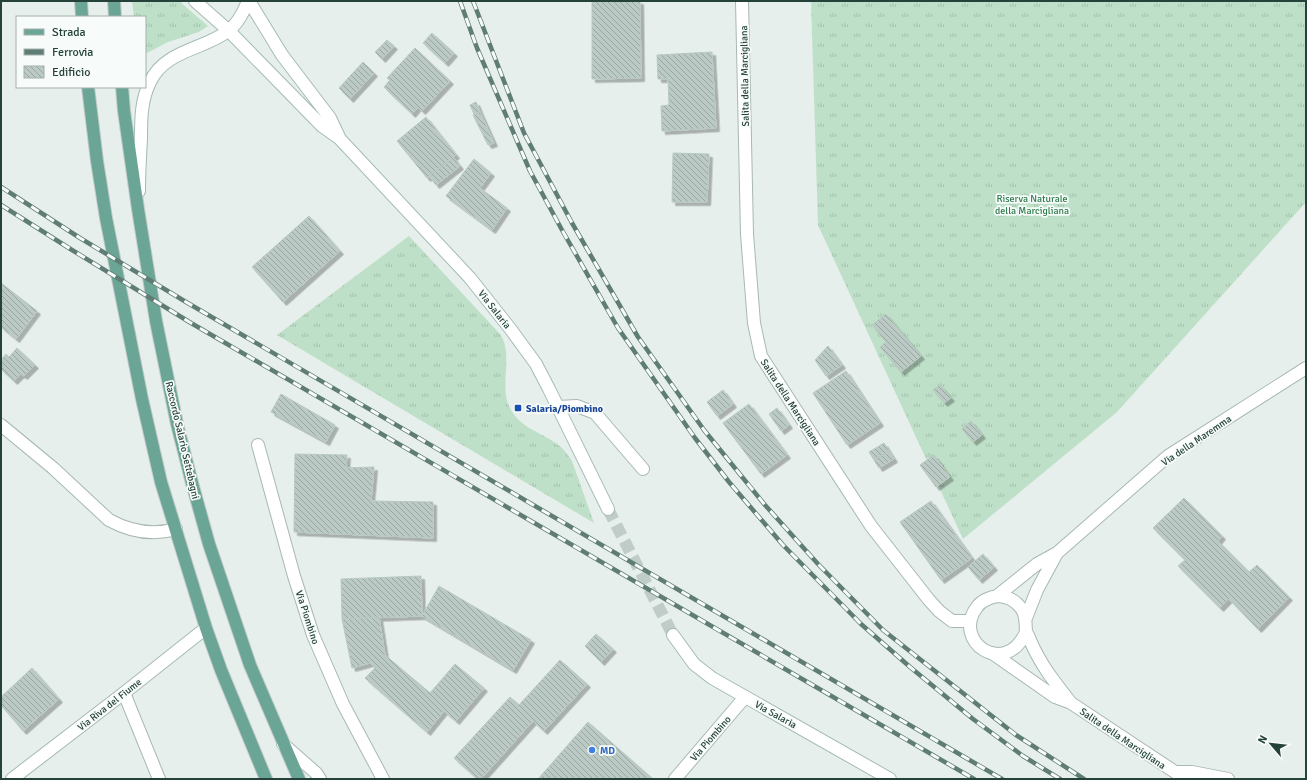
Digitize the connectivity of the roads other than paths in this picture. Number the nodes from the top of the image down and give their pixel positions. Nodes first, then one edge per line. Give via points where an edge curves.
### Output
1 (81, 1) edge
2 (114, 1) edge
3 (195, 1) edge
4 (249, 1) edge
5 (742, 1) edge
6 (82, 16) edge
7 (115, 16) edge
8 (229, 31) junction
9 (88, 88) edge
10 (122, 88) edge
11 (339, 138) junction
12 (138, 209) junction
13 (1306, 368) edge
14 (558, 407) junction
15 (1, 425) edge
16 (258, 445) dead end
17 (643, 469) dead end
18 (608, 509) tunnel mouth
19 (176, 530) junction
20 (1057, 553) junction
21 (997, 596) junction
22 (1026, 618) junction
23 (970, 621) junction
24 (206, 628) junction
25 (1026, 632) junction
26 (673, 635) tunnel mouth
27 (992, 653) junction
28 (124, 693) junction
29 (746, 697) junction
30 (1071, 703) junction
31 (283, 744) junction
32 (1179, 775) edge
33 (12, 779) edge
34 (159, 779) edge
35 (266, 779) edge
36 (299, 779) edge
37 (320, 779) edge
38 (383, 779) edge
39 (675, 779) edge
40 (890, 779) edge
41 (1228, 779) edge

1 - 6 main road
2 - 7 main road
3 - 8 street
4 - 8 street
4 - 11 street via 282,55 330,118
5 - 23 street, Salita della Marcigliana via 747,234 754,323 761,356 871,526 929,600 952,621
8 - 11 street via 322,126
8 - 12 street via 172,58 162,65 150,81 142,108
9 - 19 main road via 106,218 161,482
10 - 12 main road, Raccordo Salario Settebagni
11 - 14 street, Via Salaria via 484,294 536,364
12 - 31 main road, Raccordo Salario Settebagni via 156,321 192,483 209,544 250,665
13 - 20 street, Via della Maremma via 1168,456
14 - 17 street via 577,406 595,413
14 - 18 street, Via Salaria
15 - 19 street via 53,468 109,520 140,532 164,533
16 - 38 street, Via Piombino via 313,635 343,704
19 - 24 main road
20 - 21 street, Via della Maremma via 1037,564
20 - 22 street, Via della Maremma via 1037,590
21 - 22 street via 1015,602
21 - 23 street via 979,604
22 - 25 street
23 - 27 street via 970,632 975,642 982,649
24 - 28 street, Via Riva del Fiume
24 - 35 main road
25 - 27 street via 1022,642 1013,650 1003,654
25 - 30 street, Salita della Marcigliana via 1039,661
26 - 29 street, Via Salaria via 700,670
27 - 30 street, Salita della Marcigliana via 1055,697
28 - 33 street, Via Riva del Fiume
28 - 34 street
29 - 39 street, Via Piombino
29 - 40 street, Via Salaria
30 - 32 street, Salita della Marcigliana
31 - 36 main road, Raccordo Salario Settebagni
31 - 37 street
32 - 41 street, Salita della Marcigliana via 1192,772

